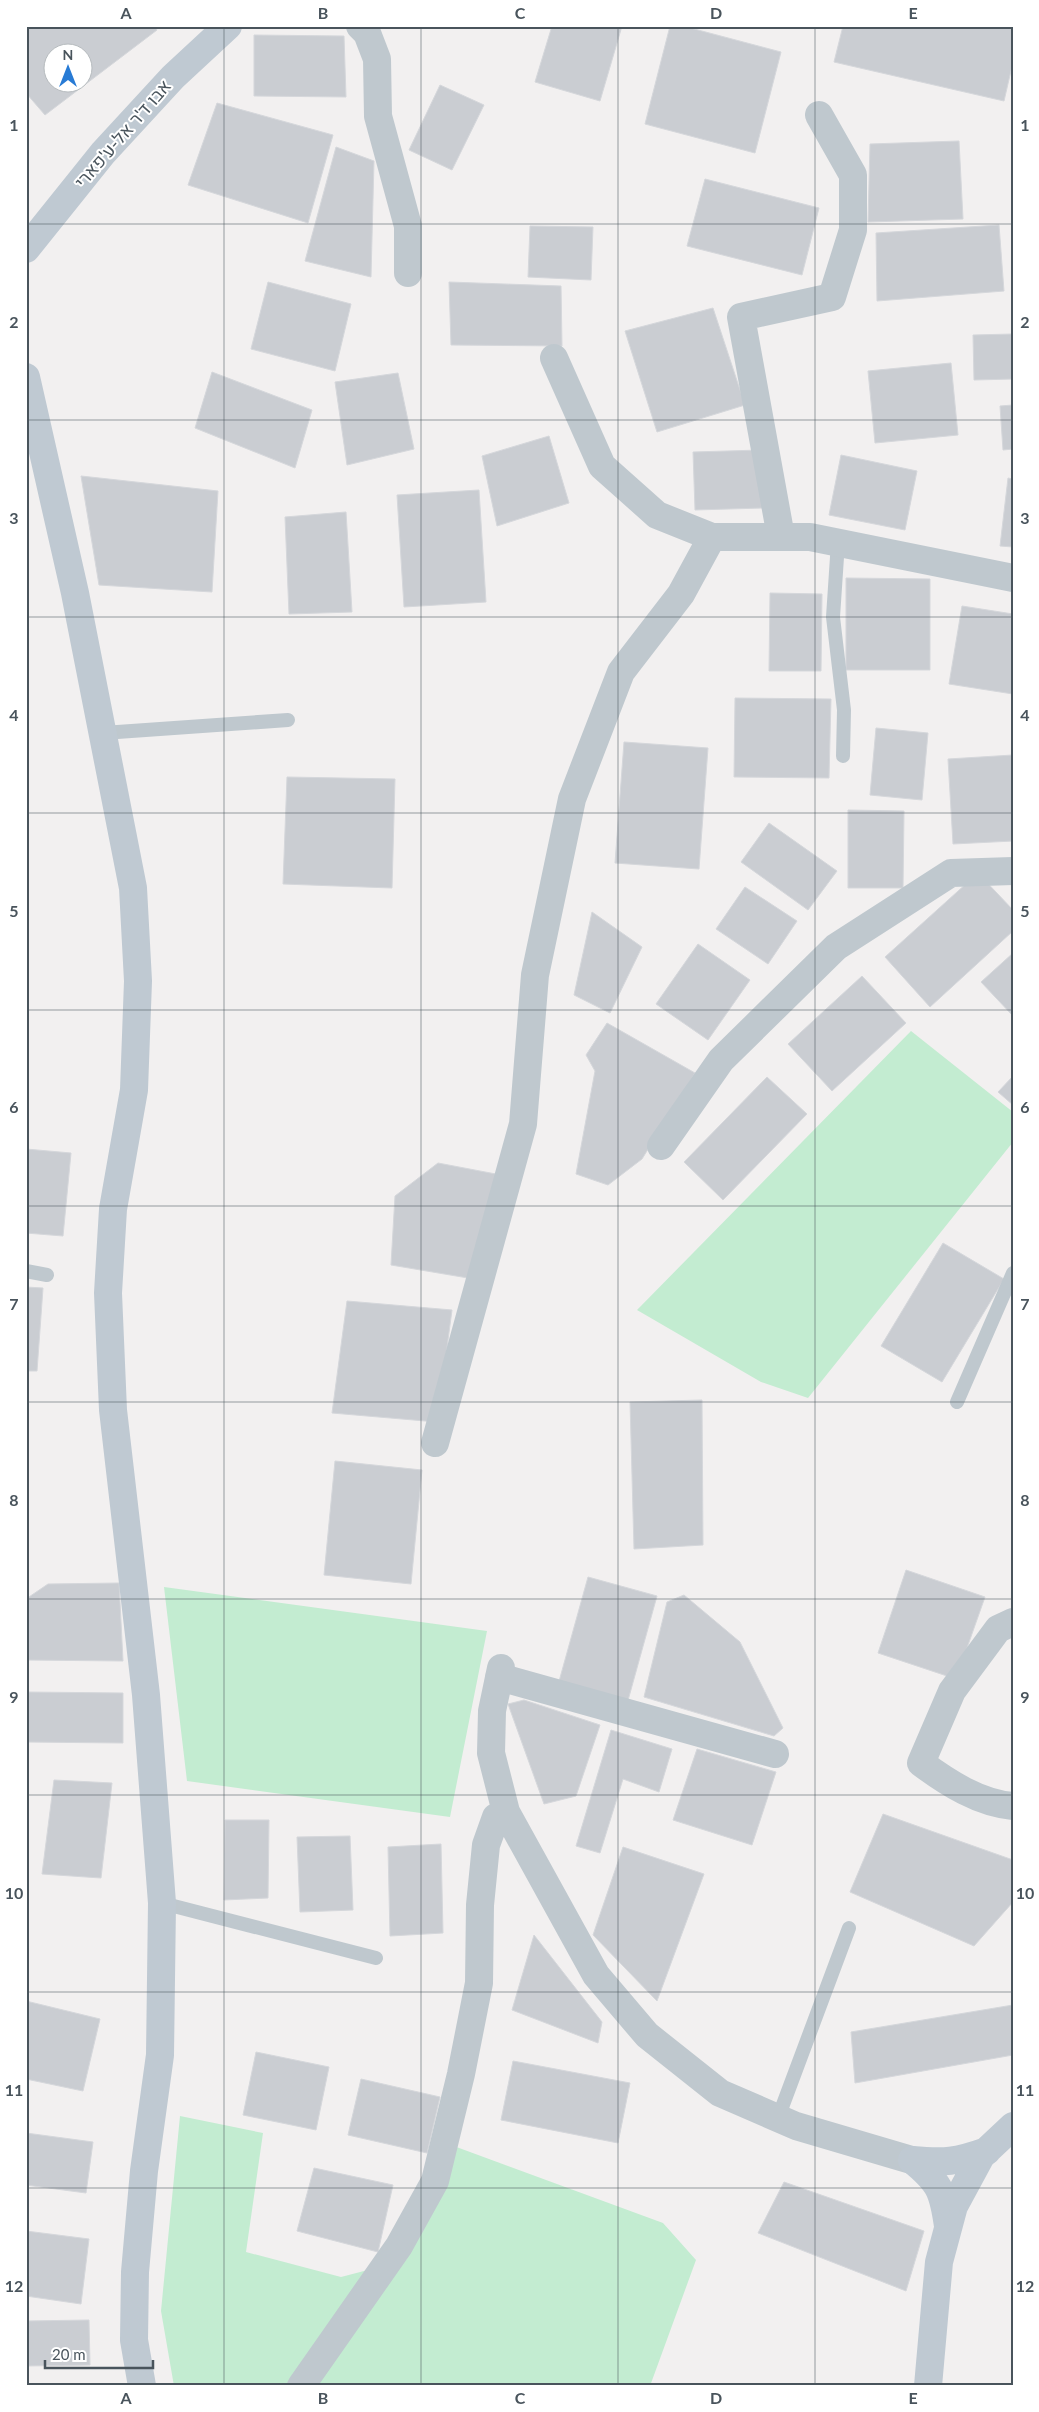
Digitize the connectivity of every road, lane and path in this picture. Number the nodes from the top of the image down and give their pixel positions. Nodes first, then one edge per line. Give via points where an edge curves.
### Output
1 (228, 26) edge
2 (360, 26) edge
3 (819, 114) dead end
4 (26, 249) edge
5 (408, 273) dead end
6 (554, 358) dead end
7 (26, 377) edge
8 (712, 536) junction
9 (781, 536) junction
10 (838, 542) junction
11 (1013, 578) edge
12 (288, 720) dead end
13 (103, 733) junction
14 (843, 756) dead end
15 (1013, 871) edge
16 (661, 1146) dead end
17 (26, 1271) edge
18 (1013, 1273) edge
19 (47, 1275) dead end
20 (958, 1402) dead end
21 (435, 1443) dead end
22 (1013, 1622) edge
23 (775, 1754) dead end
24 (1013, 1806) edge
25 (506, 1812) junction
26 (162, 1903) junction
27 (849, 1928) dead end
28 (376, 1958) dead end
29 (778, 2118) junction
30 (1013, 2126) edge
31 (988, 2151) junction
32 (912, 2160) junction
33 (970, 2177) junction
34 (948, 2227) junction
35 (142, 2386) edge
36 (301, 2386) edge
37 (928, 2386) edge

1 - 4 street, אבו ד'ר אל-ע'פארי via 173,76 103,153
2 - 5 street via 367,33 377,59 378,116 408,226
3 - 9 street via 853,175 853,230 832,297 741,317
6 - 8 street via 602,466 657,514
7 - 13 street
8 - 9 street
8 - 21 street via 681,594 621,672 572,799 535,974 523,1124
9 - 10 street via 810,536
10 - 11 street
10 - 14 lane via 833,617 844,710
12 - 13 lane
13 - 26 street via 133,888 138,981 134,1090 113,1209 108,1293 112,1381 146,1695
15 - 16 street via 951,874 836,947 721,1060
17 - 19 lane
18 - 20 lane
22 - 24 street via 998,1629 952,1691 921,1762 948,1783 998,1805
23 - 25 street via 500,1672 492,1711 491,1753
25 - 29 street via 596,1975 647,2035 720,2093
25 - 36 street via 496,1817 486,1844 480,1905 479,1983 435,2181 399,2246
26 - 28 lane
26 - 35 street via 160,2055 144,2171 135,2272 134,2340
27 - 29 lane
29 - 32 street
30 - 31 street
31 - 32 street via 959,2161
31 - 33 street via 981,2156
32 - 33 street
32 - 34 street via 931,2176 943,2195
33 - 34 street via 954,2206
34 - 37 street via 939,2262

